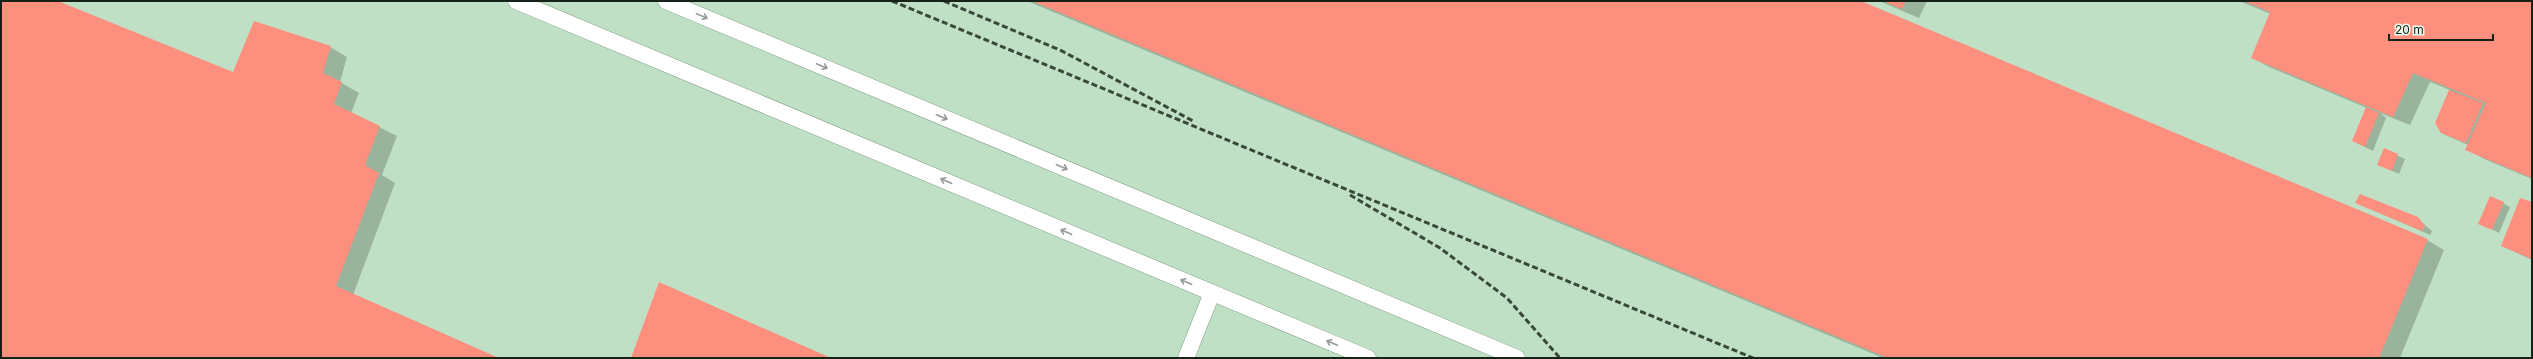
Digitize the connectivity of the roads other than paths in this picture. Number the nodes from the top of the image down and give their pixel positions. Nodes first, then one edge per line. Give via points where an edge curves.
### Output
1 (516, 1) edge
2 (666, 1) edge
3 (1212, 293) junction
4 (1186, 358) edge
5 (1368, 358) edge
6 (1517, 358) edge

3 -> 1 lane
2 -> 6 lane
3 - 4 lane
5 -> 3 lane

